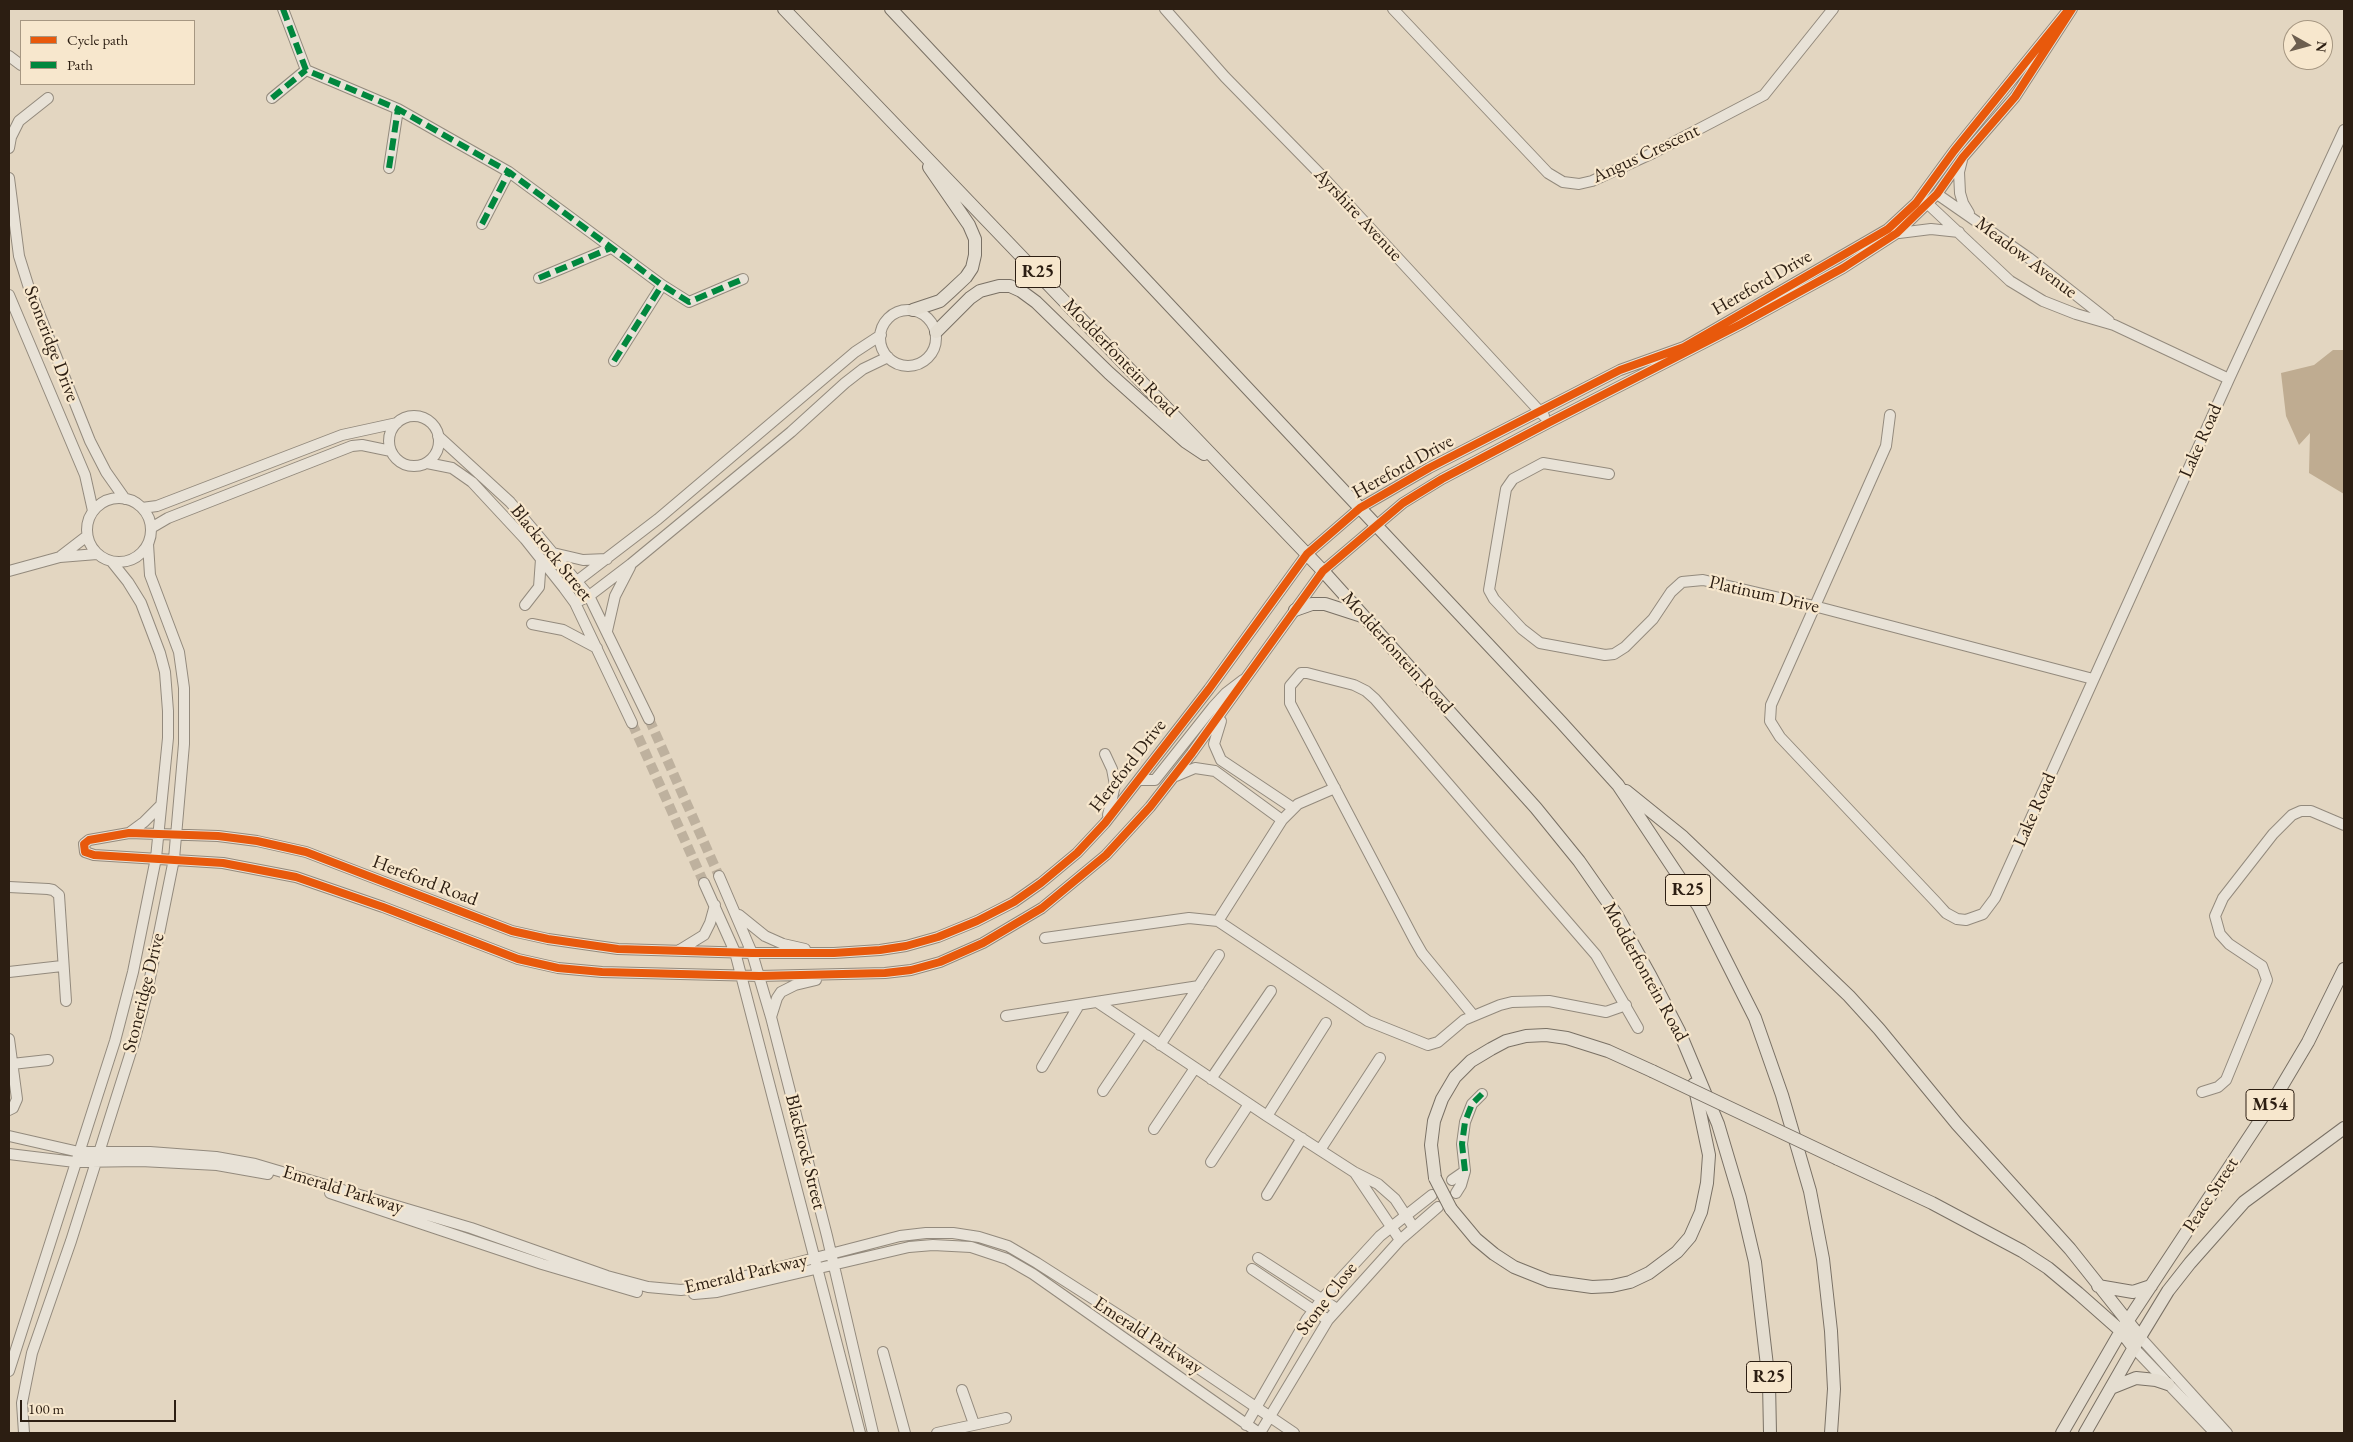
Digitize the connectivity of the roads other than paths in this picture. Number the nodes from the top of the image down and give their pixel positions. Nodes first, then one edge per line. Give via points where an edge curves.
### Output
1 (283, 9) edge
2 (784, 9) edge
3 (891, 9) edge
4 (1164, 9) edge
5 (1833, 9) edge
6 (2070, 9) edge
7 (1398, 10) edge
8 (9, 56) edge
9 (20, 64) edge
10 (306, 70) junction
11 (48, 98) dead end
12 (272, 98) dead end
13 (398, 110) junction
14 (901, 130) junction
15 (2344, 130) edge
16 (9, 148) edge
17 (1963, 157) junction
18 (389, 168) dead end
19 (509, 172) junction
20 (9, 178) edge
21 (1932, 182) junction
22 (1932, 198) junction
23 (1916, 203) junction
24 (1972, 217) junction
25 (482, 224) dead end
26 (1960, 232) junction
27 (1897, 233) junction
28 (611, 248) junction
29 (539, 278) dead end
30 (743, 279) dead end
31 (662, 285) junction
32 (9, 295) edge
33 (913, 310) junction
34 (2114, 325) junction
35 (936, 332) junction
36 (881, 335) junction
37 (888, 357) junction
38 (614, 361) dead end
39 (2229, 379) junction
40 (1541, 412) junction
41 (1890, 415) dead end
42 (1550, 422) junction
43 (397, 423) junction
44 (438, 436) junction
45 (391, 451) junction
46 (427, 463) junction
47 (1224, 468) junction
48 (1609, 474) dead end
49 (125, 499) junction
50 (142, 508) junction
51 (1360, 508) junction
52 (93, 511) junction
53 (1375, 526) junction
54 (151, 528) junction
55 (87, 536) junction
56 (148, 544) junction
57 (554, 553) junction
58 (97, 554) junction
59 (1307, 554) junction
60 (60, 557) junction
61 (541, 559) junction
62 (607, 559) junction
63 (112, 562) junction
64 (631, 564) junction
65 (9, 571) edge
66 (1324, 571) junction
67 (577, 581) junction
68 (564, 588) junction
69 (589, 596) junction
70 (575, 603) junction
71 (525, 605) dead end
72 (1814, 606) junction
73 (1295, 610) junction
74 (1364, 616) junction
75 (532, 624) dead end
76 (607, 631) junction
77 (597, 648) junction
78 (1248, 677) junction
79 (2093, 679) junction
80 (1226, 708) junction
81 (649, 719) tunnel mouth
82 (632, 723) tunnel mouth
83 (1105, 754) dead end
84 (1172, 779) junction
85 (1140, 780) junction
86 (1618, 785) junction
87 (1335, 788) junction
88 (161, 805) junction
89 (1293, 808) junction
90 (1282, 820) junction
91 (1105, 823) junction
92 (2344, 825) edge
93 (129, 832) junction
94 (159, 834) junction
95 (176, 834) junction
96 (89, 840) joint
97 (156, 858) junction
98 (174, 860) junction
99 (720, 876) tunnel mouth
100 (704, 883) tunnel mouth
101 (9, 887) edge
102 (715, 905) junction
103 (736, 912) junction
104 (1218, 921) junction
105 (1045, 938) dead end
106 (678, 952) junction
107 (735, 952) junction
108 (752, 953) junction
109 (834, 953) junction
110 (1219, 955) dead end
111 (62, 966) junction
112 (2344, 969) edge
113 (9, 972) edge
114 (859, 974) junction
115 (742, 976) junction
116 (759, 976) junction
117 (1199, 986) junction
118 (1271, 991) dead end
119 (66, 1001) dead end
120 (1097, 1002) junction
121 (1079, 1005) junction
122 (1626, 1005) junction
123 (1473, 1015) junction
124 (1006, 1016) dead end
125 (771, 1017) junction
126 (1326, 1024) dead end
127 (1638, 1028) dead end
128 (1679, 1031) junction
129 (1142, 1033) junction
130 (9, 1039) edge
131 (1160, 1045) junction
132 (1380, 1058) dead end
133 (48, 1060) dead end
134 (12, 1064) junction
135 (1042, 1067) dead end
136 (1194, 1068) junction
137 (1211, 1079) junction
138 (1102, 1091) dead end
139 (2202, 1092) dead end
140 (1482, 1094) dead end
141 (1248, 1104) junction
142 (9, 1110) edge
143 (1267, 1116) junction
144 (2344, 1128) edge
145 (1154, 1129) dead end
146 (9, 1136) edge
147 (1302, 1138) junction
148 (1320, 1150) junction
149 (9, 1154) edge
150 (77, 1157) junction
151 (96, 1158) junction
152 (1212, 1162) dead end
153 (1465, 1171) junction
154 (1354, 1172) junction
155 (1452, 1180) dead end
156 (1456, 1193) dead end
157 (1267, 1195) dead end
158 (1432, 1195) dead end
159 (1438, 1207) dead end
160 (1406, 1214) junction
161 (1390, 1227) junction
162 (1414, 1228) junction
163 (1400, 1240) junction
164 (831, 1254) junction
165 (1258, 1258) dead end
166 (818, 1263) junction
167 (833, 1265) junction
168 (1252, 1269) dead end
169 (2098, 1286) junction
170 (2151, 1286) junction
171 (1322, 1299) junction
172 (1314, 1309) junction
173 (1337, 1309) junction
174 (1328, 1320) junction
175 (2125, 1326) junction
176 (2137, 1342) junction
177 (883, 1352) dead end
178 (9, 1371) edge
179 (2168, 1384) junction
180 (2111, 1388) junction
181 (962, 1390) dead end
182 (1255, 1408) junction
183 (1270, 1417) junction
184 (1006, 1418) dead end
185 (974, 1424) junction
186 (1246, 1425) junction
187 (956, 1431) edge
188 (24, 1433) edge
189 (860, 1433) edge
190 (873, 1433) edge
191 (905, 1433) edge
192 (937, 1433) edge
193 (1260, 1433) edge
194 (1294, 1433) edge
195 (1770, 1433) edge
196 (1831, 1433) edge
197 (2062, 1433) edge
198 (2085, 1433) edge
199 (2215, 1433) edge
200 (2227, 1433) edge

1 - 10 street
2 - 14 main road, Modderfontein Road / R25
3 - 51 main road, R25
4 - 40 street, Ayrshire Avenue
5 - 7 street, Angus Crescent via 1764,95 1653,153 1579,184 1563,182 1548,173
6 - 17 street, Hereford Drive via 2015,97
6 - 21 street, Hereford Drive
8 - 9 street
10 - 12 street
10 - 13 street
11 - 16 street via 19,121
13 - 18 street
13 - 19 street
14 - 33 main road via 958,207 975,239 972,268 966,277 940,301
14 - 47 main road, Modderfontein Road / R25
15 - 39 street, Lake Road
17 - 22 street, Hereford Drive
17 - 24 street via 1959,172 1960,192
19 - 25 street
19 - 28 street
20 - 49 street, Stoneridge Drive via 20,256 29,288 90,441
21 - 22 street
21 - 23 street, Hereford Drive
22 - 23 street
22 - 24 street, Meadow Avenue
22 - 26 street, Meadow Avenue via 1946,220
22 - 27 street, Hereford Drive
23 - 40 street, Hereford Drive via 1867,243 1684,346 1620,370
24 - 34 street, Meadow Avenue
26 - 27 street via 1931,229
26 - 34 street, Meadow Avenue via 2010,281 2043,301
27 - 42 street, Hereford Drive via 1843,268
28 - 29 street
28 - 31 street
30 - 31 street via 689,302
31 - 38 street
32 - 52 street, Stoneridge Drive via 85,475
33 - 35 street via 930,320
33 - 36 street via 894,314 887,320
34 - 39 street, Meadow Avenue
35 - 37 street via 932,354 918,365 900,365
35 - 47 main road via 980,291 1010,286 1021,291 1186,442
36 - 37 street via 882,347
36 - 62 street via 854,352
37 - 64 street via 845,383 783,439
39 - 79 street, Lake Road
40 - 42 street, Ayrshire Avenue
40 - 51 street, Hereford Drive via 1429,468
41 - 72 street, Lake Road via 1886,446
42 - 53 street, Hereford Drive via 1442,479 1403,503
43 - 44 street via 411,416 419,417 433,425
43 - 45 street via 390,436
43 - 50 street via 342,435 157,506
44 - 46 street via 435,455
44 - 57 street, Blackrock Street via 493,485
45 - 46 street via 404,464
45 - 54 street via 352,446 168,518
46 - 61 street, Blackrock Street via 452,468 472,482
47 - 59 main road, Modderfontein Road / R25
48 - 72 street, Platinum Drive via 1543,463 1513,479 1506,489 1489,590 1534,640 1596,654 1614,654 1653,619 1671,592 1682,582 1694,579
49 - 50 street
49 - 52 street via 107,500
50 - 54 street
51 - 53 main road, R25
51 - 59 street, Hereford Drive
52 - 55 street
53 - 66 street, Hereford Drive
53 - 86 main road, R25
54 - 56 street
55 - 58 street
55 - 60 street
56 - 63 street via 133,560
56 - 95 street, Stoneridge Drive via 150,575 179,652 184,688 184,744
57 - 62 street via 583,560
57 - 67 street, Blackrock Street
58 - 60 street
58 - 63 street
59 - 66 main road, Modderfontein Road / R25
59 - 85 street, Hereford Drive
60 - 65 street
61 - 68 street, Blackrock Street
61 - 71 street via 539,587
62 - 67 street
63 - 88 street, Stoneridge Drive via 141,604 165,672 168,711
64 - 69 street
64 - 76 street via 615,596
66 - 73 street, Hereford Drive
66 - 74 main road, Modderfontein Road / R25
67 - 68 street
67 - 69 street, Blackrock Street
68 - 70 street, Blackrock Street
69 - 70 street
69 - 76 street, Blackrock Street
70 - 77 street, Blackrock Street
72 - 79 street, Platinum Drive
72 - 79 street, Lake Road via 1771,705 1769,712 1774,728 1946,913 1957,919 1966,920 1983,914 1996,898
73 - 74 main road via 1312,604 1325,604
73 - 78 street, Hereford Drive
74 - 128 main road, Modderfontein Road / R25 via 1536,808 1579,861 1616,914
75 - 77 street via 563,630
76 - 81 street, Blackrock Street
77 - 82 street, Blackrock Street
78 - 80 street, Hereford Drive
78 - 85 street via 1213,707 1155,780
80 - 84 street, Hereford Drive
80 - 89 street via 1214,744 1220,760
83 - 91 street via 1115,786
84 - 90 street via 1186,770 1210,769
84 - 114 street, Hereford Drive via 1106,855 1042,908 983,943 940,962 911,970
85 - 91 street, Hereford Drive
86 - 169 main road via 1683,838 1849,996 1957,1124 2070,1249
86 - 196 main road, R25 via 1699,907 1755,1018 1782,1095 1810,1191 1823,1259 1833,1379
87 - 89 street
87 - 122 street via 1290,703 1290,686 1301,674 1354,685 1375,699 1596,955
87 - 123 street via 1422,953
88 - 93 street
88 - 94 street, Stoneridge Drive
89 - 90 street
90 - 104 street
91 - 109 street, Hereford Drive via 1077,853 1041,883 1014,902 977,921 906,946
92 - 139 street via 2311,811 2292,814 2223,898 2215,916 2220,934 2262,966 2267,980 2226,1080 2218,1087
93 - 94 street, Hereford Road
93 - 96 street, Hereford Road
94 - 95 street, Hereford Road
94 - 97 street, Stoneridge Drive
95 - 98 street, Stoneridge Drive
95 - 106 street, Hereford Road via 257,841 306,852 533,936 595,947
96 - 97 street, Hereford Drive via 83,848 89,854
97 - 98 street, Hereford Drive
97 - 150 street, Stoneridge Drive via 115,1041
98 - 115 street, Hereford Drive via 224,863 296,877 540,965 582,971
98 - 151 street, Stoneridge Drive via 147,993
99 - 103 street, Blackrock Street
100 - 102 street, Blackrock Street
101 - 111 street via 48,889 59,895
102 - 106 street via 704,935
102 - 107 street, Blackrock Street
103 - 108 street, Blackrock Street
103 - 109 street via 773,940
104 - 105 street via 1189,918
104 - 123 street via 1359,1016 1383,1028 1433,1045
106 - 107 street, Hereford Road
107 - 108 street, Hereford Road
107 - 115 street, Blackrock Street
108 - 109 street, Hereford Drive
108 - 116 street, Blackrock Street
110 - 117 street
111 - 113 street
111 - 119 street
112 - 170 main road, Peace Street / M54 via 2308,1042
114 - 116 street, Hereford Drive
114 - 125 street via 804,982 787,988 777,998
115 - 116 street, Hereford Drive
115 - 166 street, Blackrock Street
116 - 125 street, Blackrock Street
117 - 120 street
117 - 131 street
118 - 137 street
120 - 121 street
120 - 129 street
121 - 124 street
121 - 135 street
122 - 123 street via 1606,1012 1537,1000 1500,1005
122 - 127 street
125 - 164 street, Blackrock Street
126 - 143 street
128 - 175 main road, bridge via 1706,1134 1709,1155 1701,1212 1690,1237 1678,1252 1630,1282 1612,1286 1578,1286 1549,1281 1514,1267 1476,1239 1451,1209 1435,1178 1431,1145 1434,1121 1442,1099 1455,1077 1491,1049 1526,1036 1553,1036 1584,1042 1652,1071 1838,1159 1932,1204 2022,1251
128 - 195 main road, Modderfontein Road / R25 via 1718,1124 1753,1252 1770,1383
129 - 131 street
129 - 138 street
130 - 134 street
131 - 136 street
132 - 148 street
133 - 134 street
134 - 142 street via 17,1099
136 - 137 street
136 - 145 street
137 - 141 street
140 - 153 street via 1472,1104 1465,1122 1462,1144
141 - 143 street
141 - 152 street
143 - 147 street
144 - 176 main road, Peace Street via 2244,1202 2168,1291
146 - 150 street, Emerald Parkway
147 - 148 street
147 - 157 street
148 - 154 street
149 - 150 street, Emerald Parkway
150 - 151 street, Emerald Parkway
150 - 178 street, Stoneridge Drive
151 - 166 street, Emerald Parkway via 160,1153 255,1164 471,1228 607,1276 648,1287 691,1289
151 - 188 street, Stoneridge Drive via 32,1353 22,1403
153 - 155 street
153 - 156 street via 1462,1185
154 - 160 street via 1388,1191
154 - 161 street
158 - 160 street, Stone Close
159 - 162 street, Stone Close
160 - 161 street, Stone Close
160 - 162 street
161 - 163 street
161 - 171 street, Stone Close
162 - 163 street, Stone Close
163 - 173 street, Stone Close
164 - 166 street, Emerald Parkway
164 - 167 street, Blackrock Street
164 - 182 street, Emerald Parkway via 900,1236 926,1233 953,1232 1008,1246 1142,1330
165 - 171 street
166 - 167 street, Emerald Parkway
166 - 189 street, Blackrock Street
167 - 186 street, Emerald Parkway via 909,1247 933,1245 971,1247 1007,1259 1077,1304
167 - 190 street, Blackrock Street
168 - 172 street
169 - 170 main road via 2133,1292
169 - 175 main road
170 - 175 main road, Peace Street / M54
171 - 172 street, Stone Close
171 - 173 street
172 - 174 street
172 - 182 street, Stone Close
173 - 174 street, Stone Close
174 - 183 street, Stone Close
175 - 176 main road
175 - 197 main road, Peace Street / M54
176 - 179 street
176 - 180 main road, Peace Street
176 - 200 street
177 - 191 street
179 - 180 main road via 2136,1378
179 - 199 street
180 - 198 main road, Peace Street
181 - 185 street
182 - 183 street, Emerald Parkway
182 - 186 street, Stone Close
183 - 193 street, Stone Close
183 - 194 street, Emerald Parkway
184 - 185 street
185 - 187 street
186 - 193 street, Emerald Parkway
187 - 192 street

